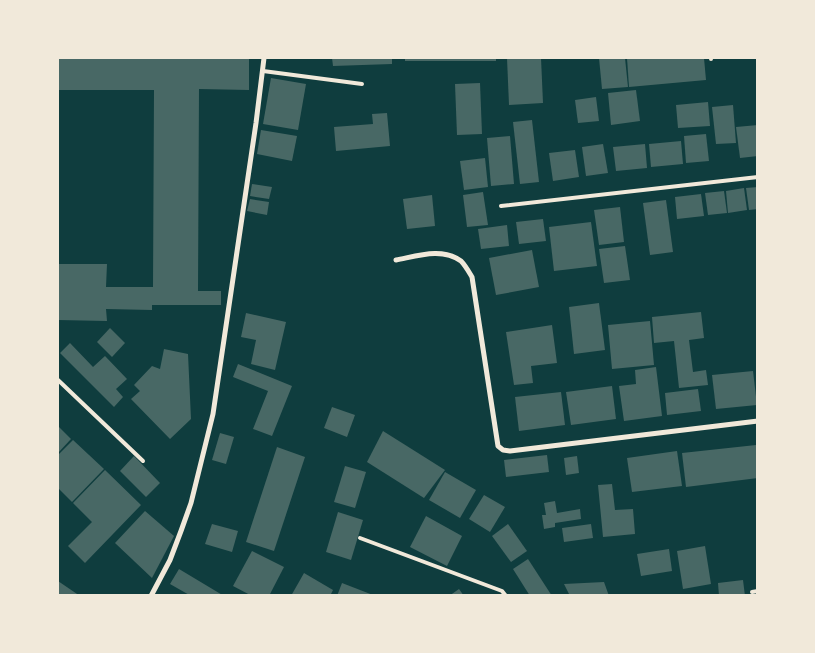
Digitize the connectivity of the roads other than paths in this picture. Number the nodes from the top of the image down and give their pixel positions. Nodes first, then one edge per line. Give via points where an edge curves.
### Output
1 (264, 58) edge
2 (262, 71) junction
3 (362, 84) dead end
4 (758, 177) edge
5 (501, 206) dead end
6 (396, 260) dead end
7 (58, 380) edge
8 (758, 421) edge
9 (143, 461) dead end
10 (360, 538) dead end
11 (758, 591) edge
12 (752, 592) dead end
13 (151, 596) edge
14 (506, 596) edge

1 - 2 street
2 - 3 lane
2 - 13 street via 213,414 182,531
4 - 5 lane
6 - 8 street via 448,254 462,262 472,277 498,446 503,450
7 - 9 lane
10 - 14 lane via 502,591
11 - 12 lane

